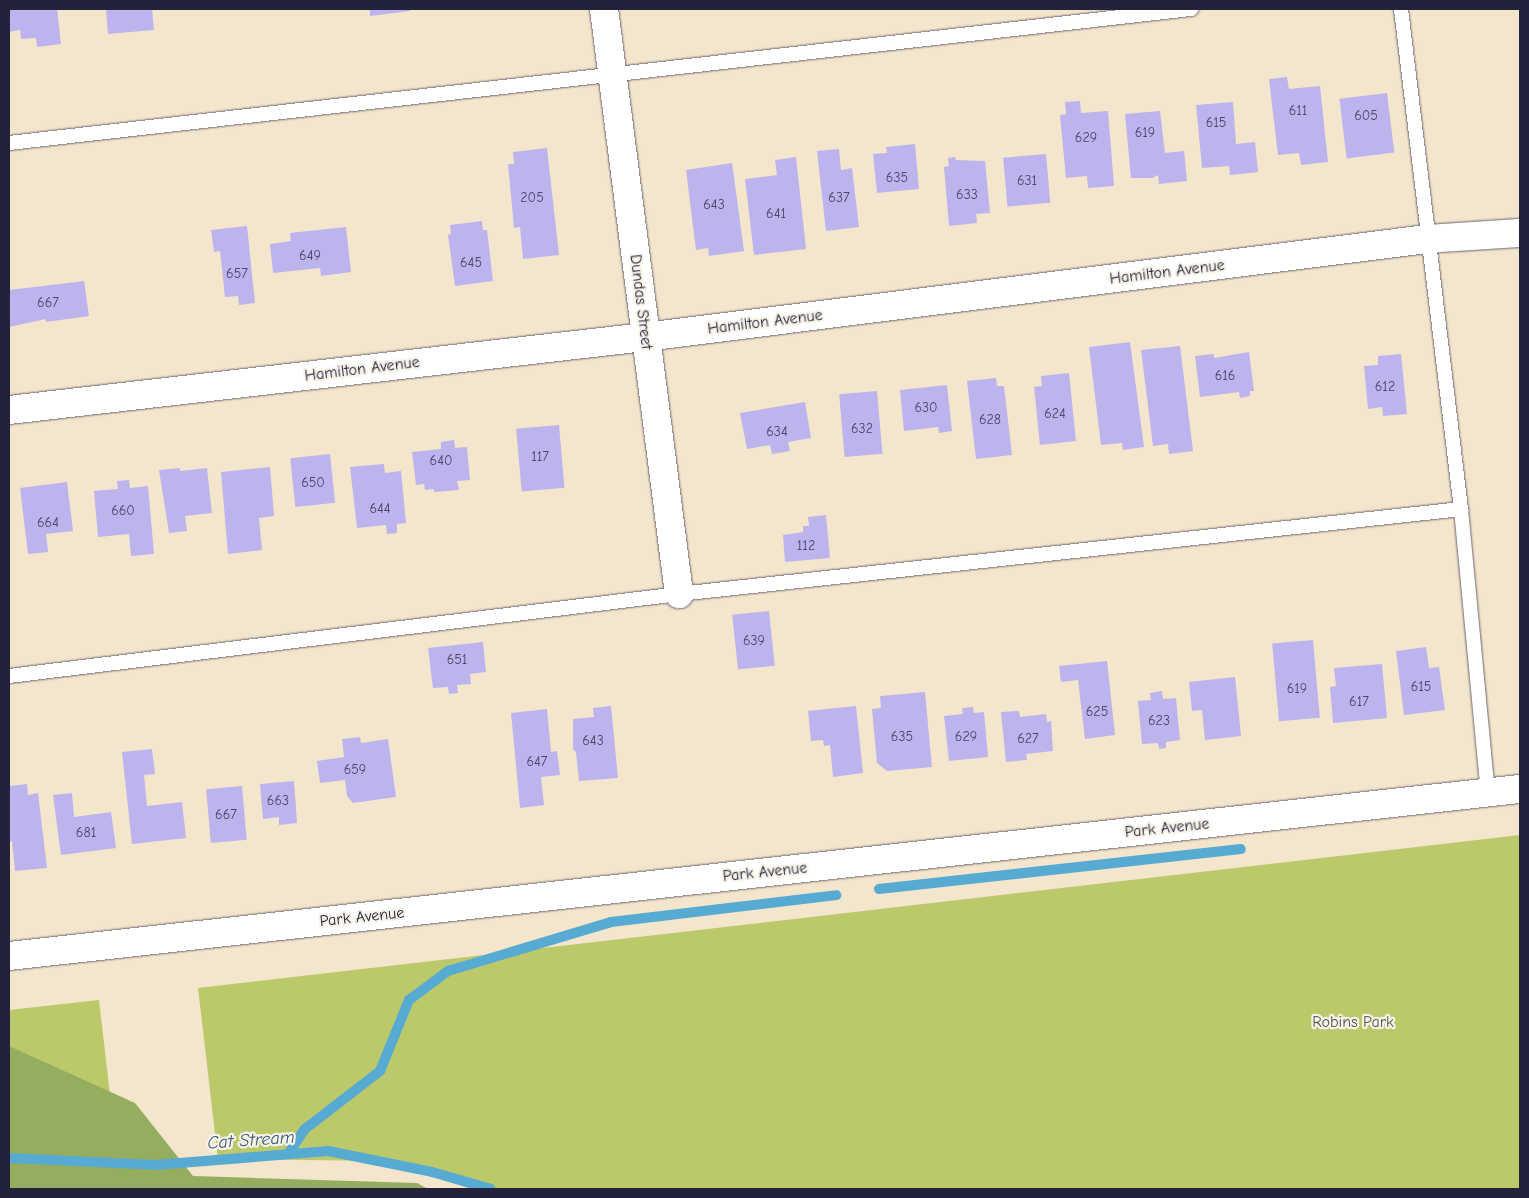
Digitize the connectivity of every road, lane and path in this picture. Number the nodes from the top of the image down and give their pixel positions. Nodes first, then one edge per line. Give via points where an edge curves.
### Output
1 (604, 9) edge
2 (1191, 9) edge
3 (1401, 9) edge
4 (612, 76) junction
5 (9, 143) edge
6 (1520, 232) edge
7 (1427, 239) junction
8 (645, 337) junction
9 (9, 410) edge
10 (1461, 509) junction
11 (679, 594) junction
12 (9, 676) edge
13 (1520, 789) edge
14 (1488, 793) junction
15 (9, 956) edge

1 - 4 street, Dundas Street
2 - 4 lane
3 - 7 lane
4 - 5 lane
4 - 8 street, Dundas Street
6 - 7 street, Hamilton Avenue
7 - 8 street, Hamilton Avenue
7 - 10 lane
8 - 9 street, Hamilton Avenue
8 - 11 street, Dundas Street
10 - 11 lane
10 - 14 lane
11 - 12 lane
13 - 14 street, Park Avenue
14 - 15 street, Park Avenue

